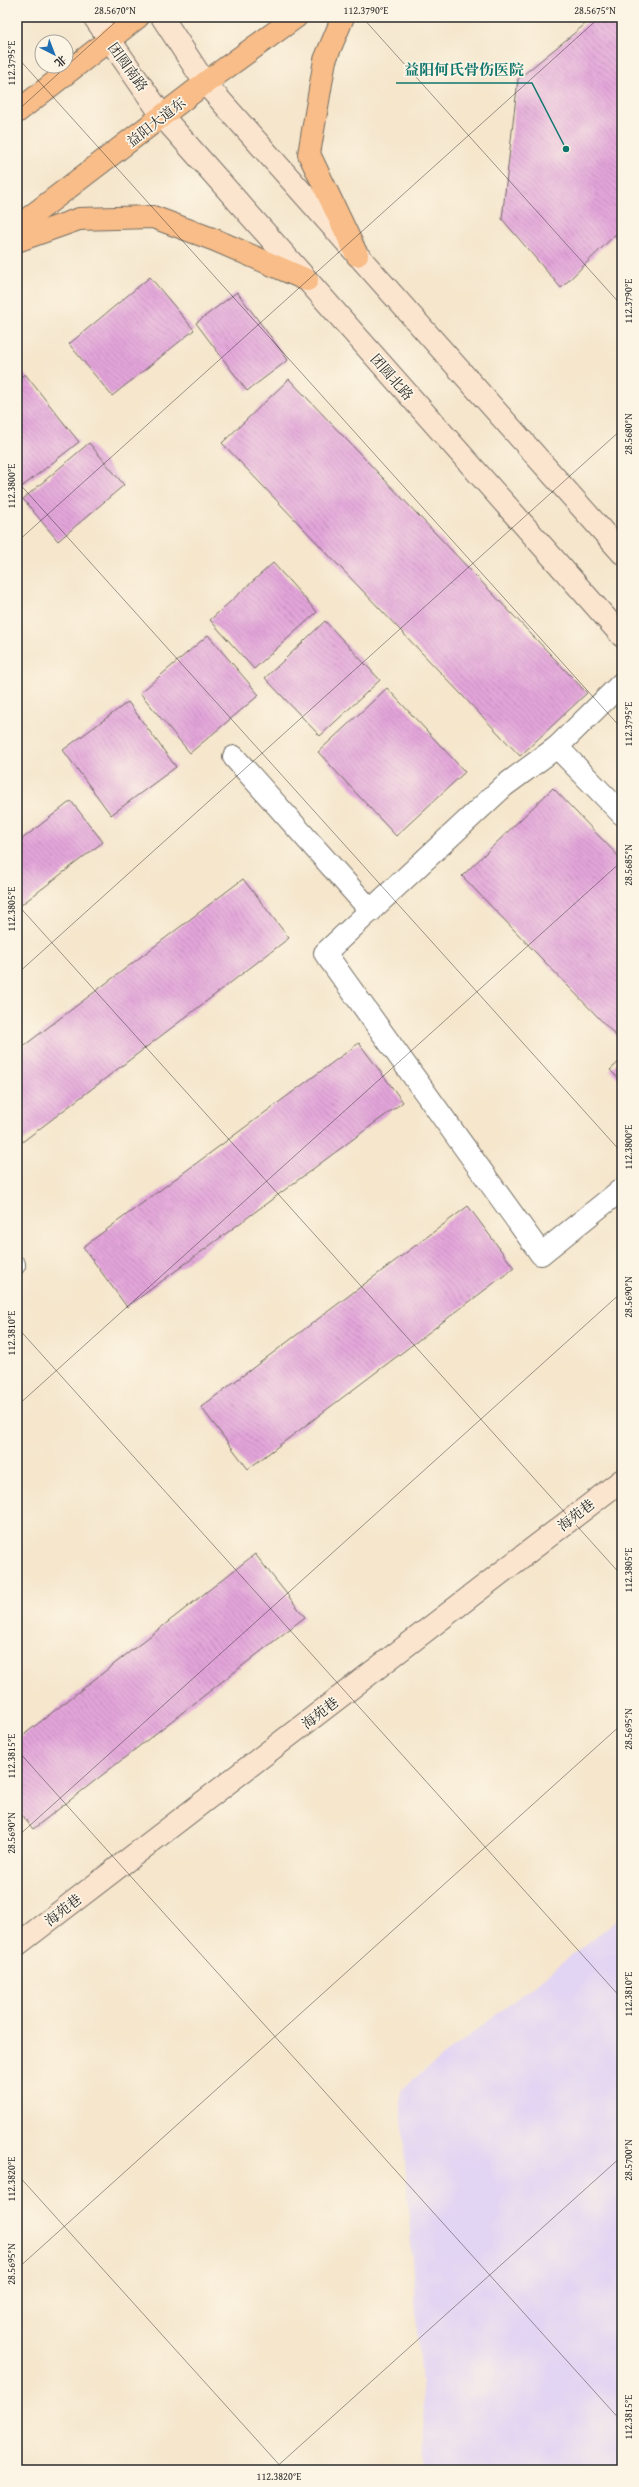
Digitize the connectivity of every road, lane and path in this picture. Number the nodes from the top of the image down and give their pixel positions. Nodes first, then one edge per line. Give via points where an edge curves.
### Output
1 (94, 17) edge
2 (138, 17) edge
3 (162, 17) edge
4 (296, 17) edge
5 (343, 17) edge
6 (109, 41) junction
7 (205, 83) junction
8 (17, 112) edge
9 (163, 117) junction
10 (17, 228) edge
11 (17, 241) edge
12 (357, 255) junction
13 (307, 280) junction
14 (622, 553) edge
15 (622, 636) edge
16 (622, 683) edge
17 (557, 747) junction
18 (234, 757) dead end
19 (622, 814) edge
20 (371, 911) junction
21 (622, 1188) edge
22 (622, 1480) edge
23 (17, 1945) edge

1 - 6 main road, 团圆南路
2 - 6 main road
3 - 7 main road
4 - 7 main road, 益阳大道东
5 - 12 main road via 325,60 309,154
6 - 8 main road
6 - 9 main road, 团圆南路
7 - 9 main road, 益阳大道东
7 - 12 main road
9 - 10 main road, 益阳大道东
9 - 13 main road, 团圆北路
11 - 13 main road via 79,219 153,217 215,240
12 - 14 main road
13 - 15 main road, 团圆北路
16 - 17 street
17 - 19 street
17 - 20 street via 504,786
18 - 20 street
20 - 21 street via 325,953 541,1254
22 - 23 main road, 海苑巷

